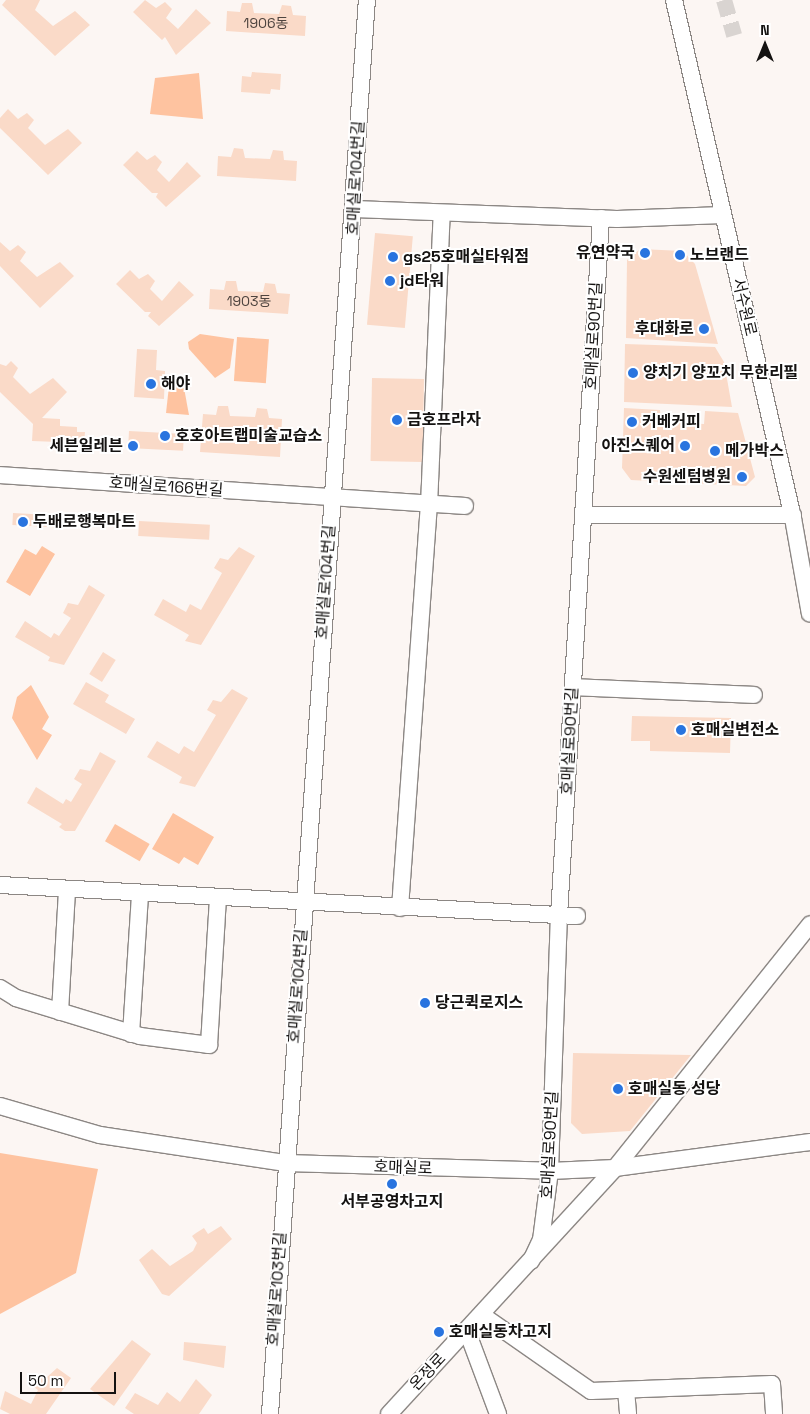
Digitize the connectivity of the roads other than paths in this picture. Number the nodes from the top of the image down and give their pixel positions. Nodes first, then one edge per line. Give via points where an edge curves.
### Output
1 (367, 0) edge
2 (674, 0) edge
3 (354, 209) junction
4 (442, 213) junction
5 (723, 214) junction
6 (601, 218) junction
7 (0, 475) edge
8 (332, 499) junction
9 (429, 504) junction
10 (464, 506) dead end
11 (583, 515) junction
12 (792, 515) junction
13 (810, 614) edge
14 (573, 687) junction
15 (754, 695) dead end
16 (0, 885) edge
17 (67, 889) junction
18 (140, 894) junction
19 (218, 899) junction
20 (303, 904) junction
21 (400, 908) junction
22 (559, 915) junction
23 (577, 916) dead end
24 (810, 925) edge
25 (0, 988) edge
26 (60, 1012) junction
27 (131, 1034) junction
28 (0, 1106) edge
29 (810, 1142) edge
30 (286, 1163) junction
31 (616, 1168) junction
32 (550, 1171) junction
33 (531, 1261) junction
34 (482, 1315) junction
35 (468, 1331) junction
36 (626, 1390) junction
37 (270, 1414) edge
38 (389, 1414) edge
39 (498, 1414) edge
40 (628, 1414) edge
41 (774, 1414) edge

1 - 3 street, 호매실로104번길
2 - 5 street, 서수원로
3 - 4 street
3 - 8 street, 호매실로104번길
4 - 6 street
4 - 9 street
5 - 6 street
5 - 12 street, 서수원로
6 - 11 street, 호매실로90번길
7 - 8 street, 호매실로166번길
8 - 9 street, 호매실로166번길
8 - 20 street, 호매실로104번길
9 - 10 street, 호매실로166번길
9 - 21 street
11 - 12 street
11 - 14 street, 호매실로90번길
12 - 13 street, 서수원로
14 - 15 street
14 - 22 street, 호매실로90번길
16 - 17 street
17 - 18 street
17 - 26 street
18 - 19 street
18 - 27 street
19 - 20 street
19 - 27 street via 209,1045
20 - 21 street
20 - 30 street, 호매실로104번길
21 - 22 street
22 - 23 street
22 - 32 street, 호매실로90번길
24 - 31 street, 온정로
25 - 26 street via 16,998
26 - 27 street
28 - 30 street, 호매실로 via 100,1135
29 - 31 street, 호매실로
30 - 32 street, 호매실로
30 - 37 street, 호매실로103번길
31 - 32 street, 호매실로
31 - 33 street, 온정로
32 - 33 street, 호매실로90번길 via 541,1240
33 - 34 street, 온정로
34 - 35 street, 온정로
34 - 36 street via 591,1391
35 - 38 street, 온정로
35 - 39 street
36 - 40 street
36 - 41 street via 772,1384

